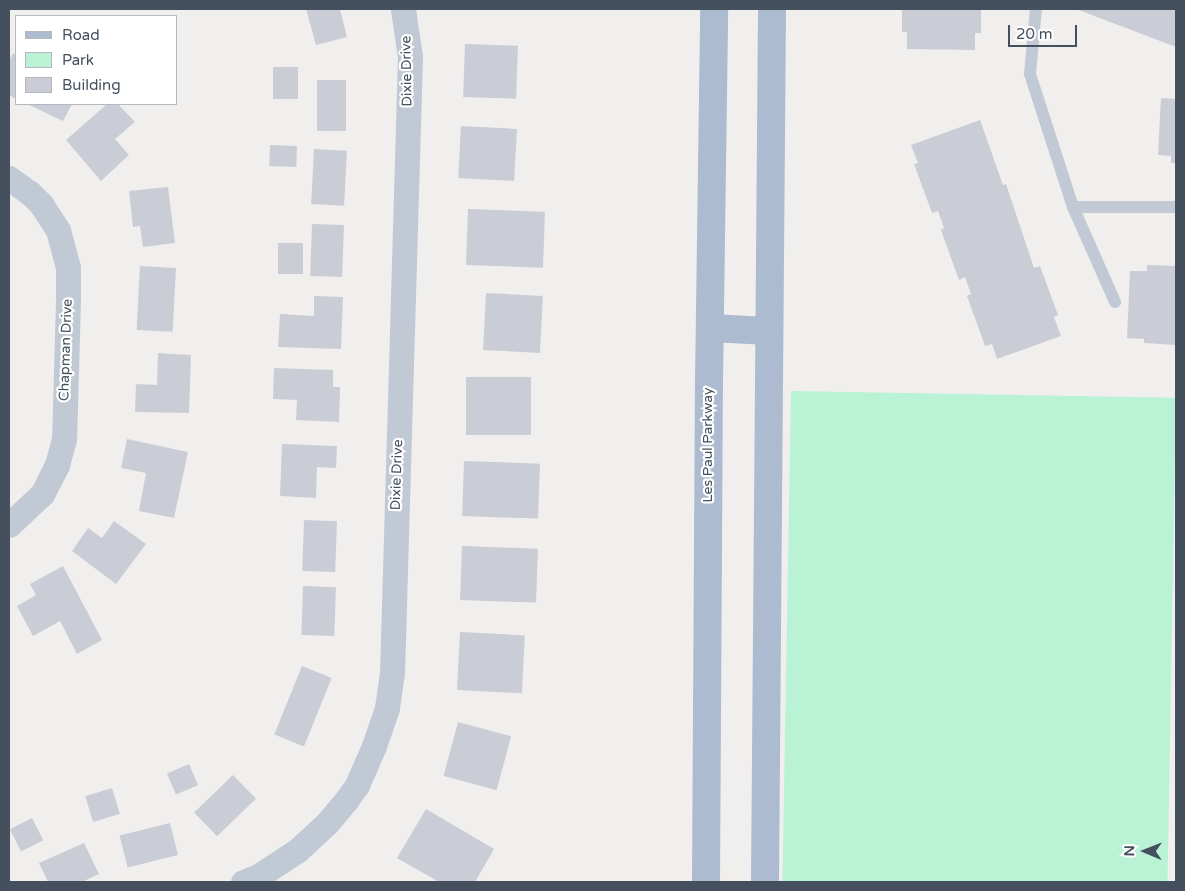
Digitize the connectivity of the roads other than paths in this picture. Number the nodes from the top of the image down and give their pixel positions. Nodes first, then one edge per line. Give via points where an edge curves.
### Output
1 (403, 9) edge
2 (714, 9) edge
3 (772, 9) edge
4 (1036, 9) edge
5 (9, 178) edge
6 (1073, 207) junction
7 (1176, 207) edge
8 (1115, 302) dead end
9 (710, 328) junction
10 (769, 331) junction
11 (9, 525) edge
12 (244, 882) edge
13 (706, 882) edge
14 (765, 882) edge

1 - 12 street, Dixie Drive via 410,58 392,674 387,708 357,785 347,799 298,850
2 - 9 main road, Les Paul Parkway
3 - 10 main road
4 - 6 lane via 1030,74
5 - 11 street, Chapman Drive via 41,204 58,230 68,268 68,300 64,439 57,465 42,494
6 - 7 lane
6 - 8 lane
9 - 10 main road
9 - 13 main road, Les Paul Parkway
10 - 14 main road

